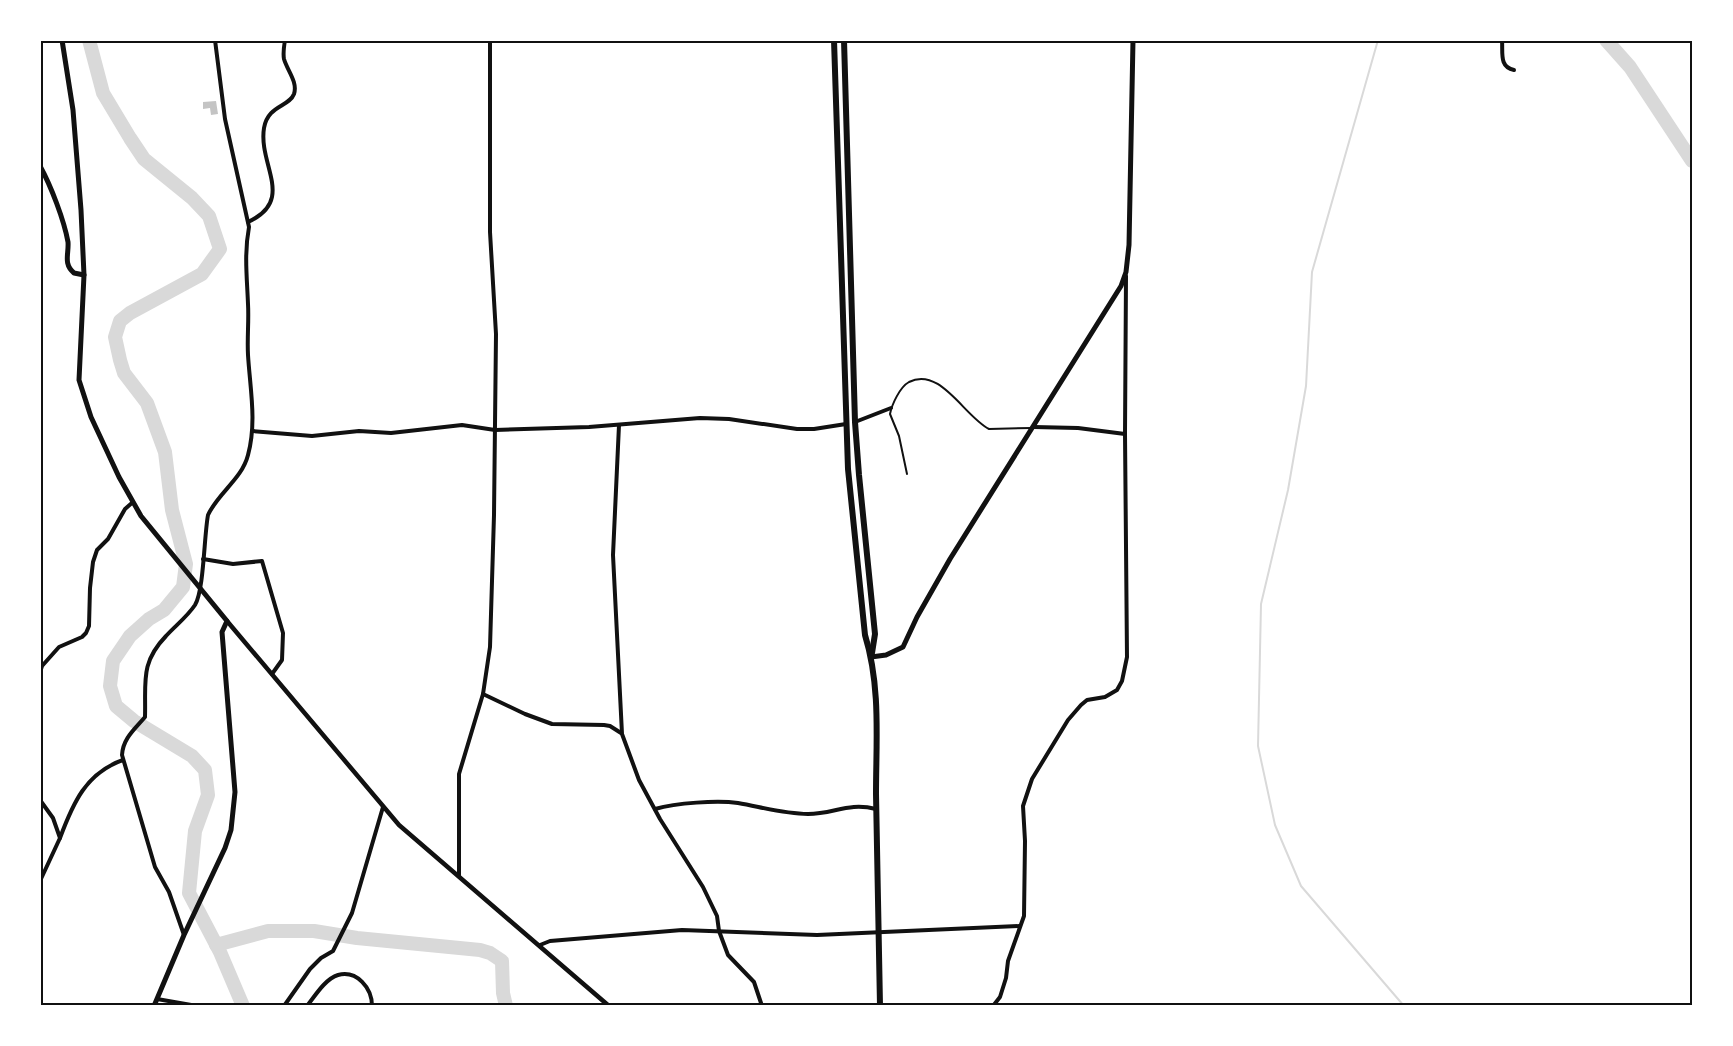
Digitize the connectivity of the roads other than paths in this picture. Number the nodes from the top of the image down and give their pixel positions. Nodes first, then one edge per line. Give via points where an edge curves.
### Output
1 (62, 40) edge
2 (215, 40) edge
3 (285, 40) edge
4 (490, 40) edge
5 (834, 40) edge
6 (844, 40) edge
7 (1133, 40) edge
8 (1502, 40) edge
9 (1514, 70) dead end
10 (40, 166) edge
11 (248, 222) junction
12 (1126, 272) junction
13 (84, 275) junction
14 (891, 408) junction
15 (855, 422) junction
16 (846, 424) junction
17 (619, 425) junction
18 (1034, 427) junction
19 (495, 430) junction
20 (252, 431) junction
21 (1125, 434) junction
22 (907, 474) dead end
23 (133, 502) junction
24 (203, 559) junction
25 (200, 590) junction
26 (227, 621) junction
27 (871, 657) junction
28 (40, 672) edge
29 (273, 674) junction
30 (40, 687) edge
31 (483, 694) junction
32 (40, 713) edge
33 (622, 734) junction
34 (123, 760) junction
35 (40, 800) edge
36 (383, 807) junction
37 (655, 809) junction
38 (877, 809) junction
39 (60, 838) junction
40 (459, 876) junction
41 (41, 878) edge
42 (1020, 926) junction
43 (719, 931) junction
44 (879, 932) junction
45 (184, 934) junction
46 (540, 945) junction
47 (155, 1002) edge
48 (197, 1005) edge
49 (284, 1005) edge
50 (308, 1005) edge
51 (372, 1005) edge
52 (609, 1005) edge
53 (762, 1005) edge
54 (880, 1005) edge
55 (993, 1005) edge

1 - 13 main road via 73,110
2 - 11 street via 225,119
3 - 11 street via 284,59 294,94 265,122 264,149 273,190 271,204 262,216
4 - 19 street
5 - 16 highway
6 - 15 highway
7 - 12 main road
8 - 9 street via 1503,64
10 - 13 main road via 67,238 68,266 74,273
11 - 20 street via 245,276
12 - 18 main road via 1117,296
12 - 21 street
13 - 23 main road via 79,380 91,417
14 - 15 street
14 - 18 street via 905,385 924,379 942,386 988,429
14 - 22 street via 890,417 899,436
15 - 27 highway via 875,634
16 - 17 street via 797,429 700,418
16 - 27 highway via 864,635
17 - 19 street
17 - 33 street via 613,555
18 - 21 street
18 - 27 main road via 950,559 903,647
19 - 20 street via 462,425 391,434 359,431 312,436
19 - 31 street via 490,647
20 - 24 street via 241,470 208,515
21 - 42 street via 1124,675 1117,690 1081,705 1032,779 1023,806 1024,916
23 - 25 main road
23 - 28 street via 97,550 86,633 59,647
24 - 25 street
24 - 29 street via 233,564 262,561 283,633 282,660
25 - 26 main road
25 - 34 street via 195,605 153,652 146,668 145,717 123,744
26 - 29 street
26 - 45 main road via 222,632 235,808 231,830
27 - 38 highway via 877,717
29 - 36 street
30 - 32 street
31 - 33 street via 552,724 604,725
31 - 40 street via 459,774
33 - 37 street
34 - 39 street via 104,768 86,784
34 - 45 street via 155,867
35 - 39 street via 53,818
36 - 40 street
36 - 49 street via 352,913 333,951 310,969
37 - 38 street via 735,803 810,814 861,805
37 - 43 street via 703,887 717,916
38 - 44 highway
39 - 41 street
40 - 46 street
42 - 44 street
42 - 55 street via 1000,997
43 - 44 street via 817,935
43 - 46 street via 636,933
43 - 53 street via 728,955 753,982
44 - 54 highway
45 - 47 main road
46 - 52 street
47 - 48 street
50 - 51 street via 338,975 367,985

